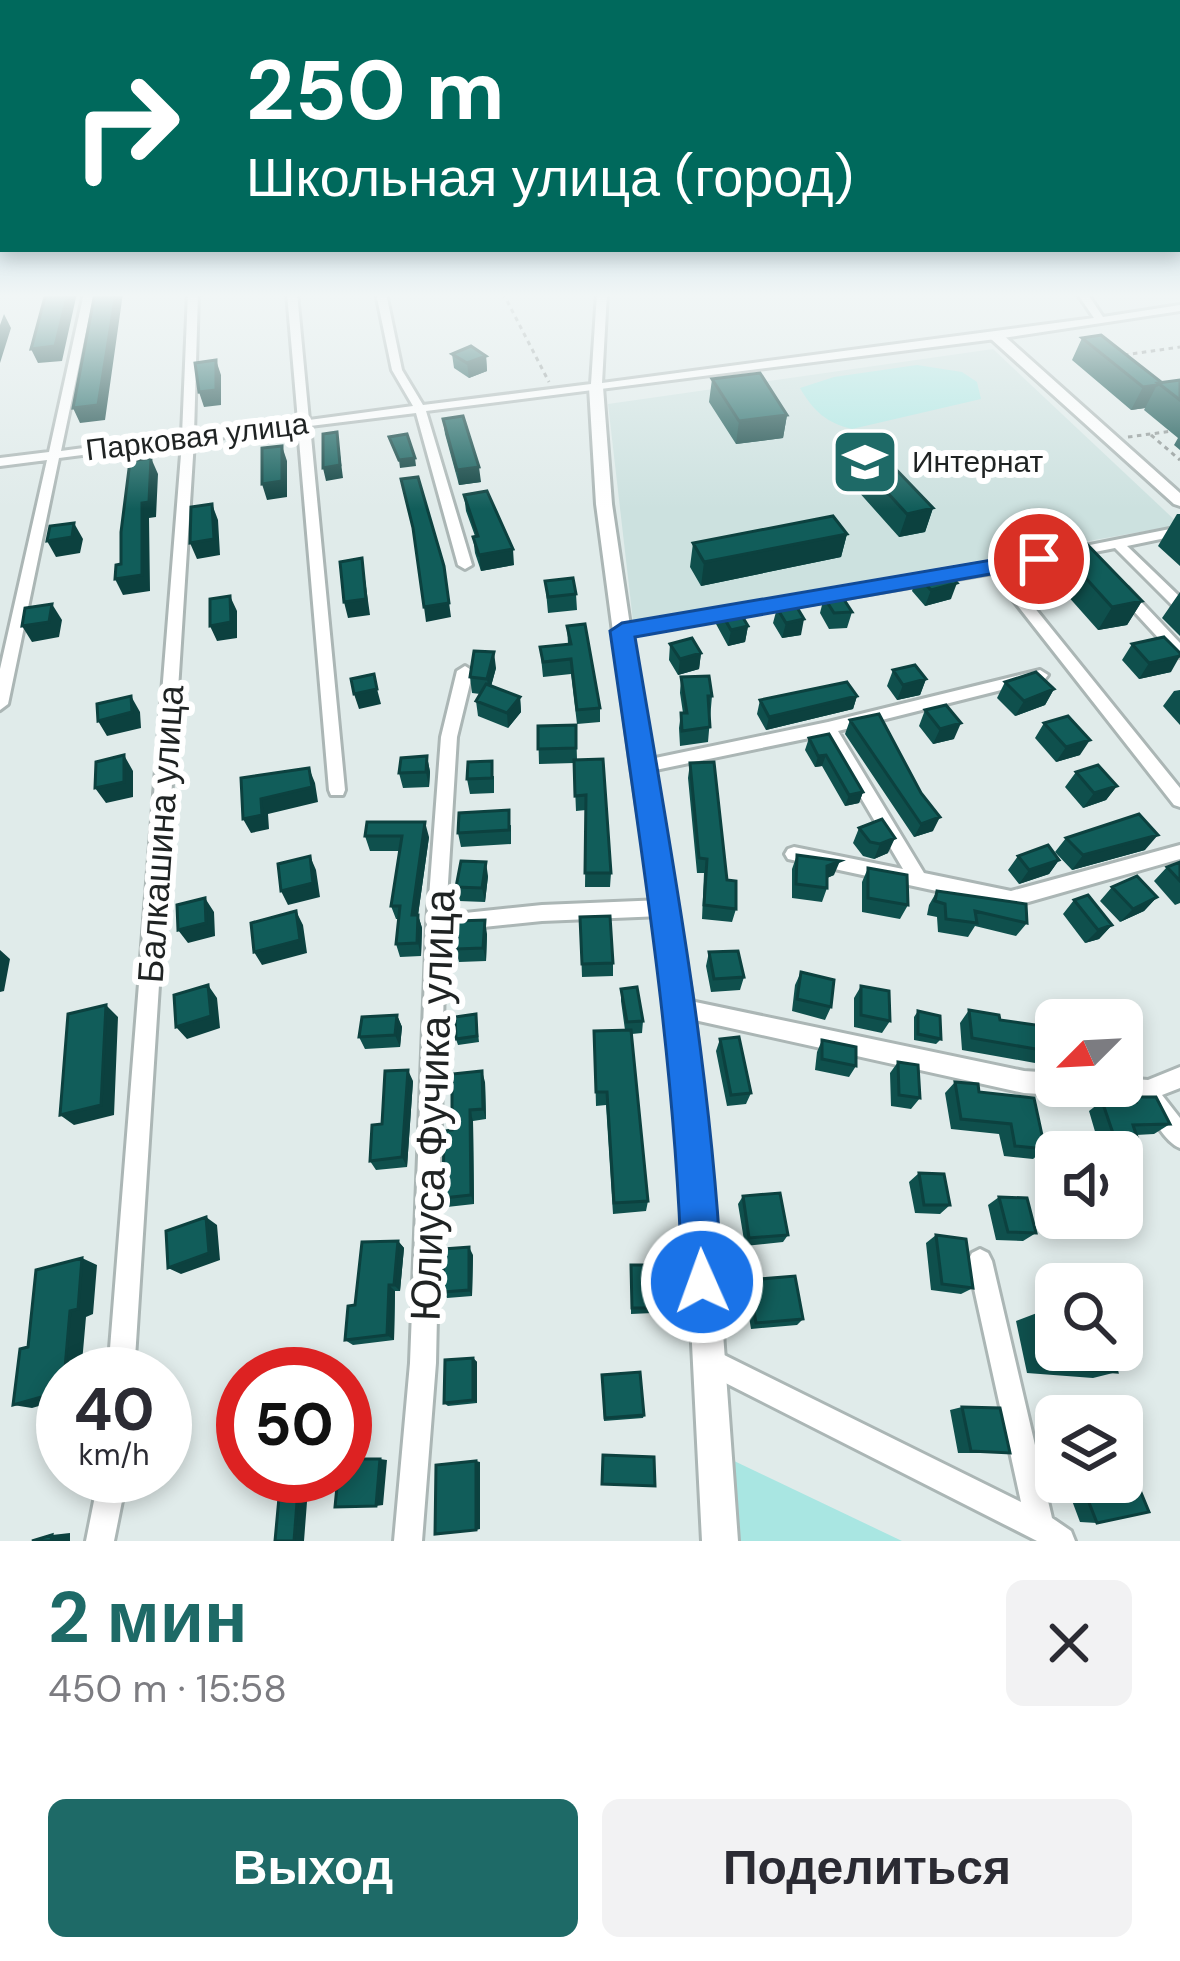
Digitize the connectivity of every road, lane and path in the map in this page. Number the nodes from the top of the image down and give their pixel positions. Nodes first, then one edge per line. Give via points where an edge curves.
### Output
1 (72, 365) edge
2 (191, 365) edge
3 (299, 365) edge
4 (396, 365) edge
5 (540, 365) edge
6 (597, 365) edge
7 (769, 365) edge
8 (1028, 365) edge
9 (1132, 365) edge
10 (1135, 367) edge
11 (596, 387) junction
12 (554, 392) junction
13 (420, 409) junction
14 (304, 424) junction
15 (1180, 430) edge
16 (1150, 434) junction
17 (188, 438) junction
18 (1111, 439) junction
19 (51, 456) junction
20 (1180, 460) edge
21 (0, 462) edge
22 (1180, 501) edge
23 (1180, 531) edge
24 (1117, 543) junction
25 (1083, 549) junction
26 (465, 565) dead end
27 (1099, 566) edge
28 (995, 568) junction
29 (1115, 583) edge
30 (1180, 604) edge
31 (622, 631) junction
32 (1180, 652) edge
33 (465, 671) edge
34 (1040, 675) edge
35 (0, 704) edge
36 (828, 728) junction
37 (640, 767) junction
38 (337, 790) dead end
39 (1180, 800) edge
40 (1180, 852) edge
41 (794, 854) edge
42 (917, 877) junction
43 (662, 908) junction
44 (436, 925) junction
45 (681, 1009) junction
46 (1180, 1077) edge
47 (1035, 1083) edge
48 (1143, 1091) edge
49 (1148, 1091) junction
50 (1180, 1137) edge
51 (980, 1262) dead end
52 (123, 1347) edge
53 (706, 1360) junction
54 (108, 1503) edge
55 (1051, 1534) edge
56 (100, 1541) edge
57 (408, 1541) edge
58 (720, 1541) edge

1 - 19 street
2 - 17 street, Балкашина улица
3 - 14 street
4 - 13 street
5 - 12 path
6 - 11 street
7 - 11 street, Парковая улица
8 - 18 main road
9 - 10 path
11 - 12 street, Парковая улица
11 - 31 main road
12 - 13 street, Парковая улица
13 - 14 street, Парковая улица
13 - 26 street
14 - 17 street, Парковая улица
14 - 38 street
15 - 16 path
16 - 18 path
16 - 20 path
17 - 19 street, Парковая улица
17 - 52 street, Балкашина улица
18 - 22 main road
19 - 21 street, Парковая улица
19 - 35 street
23 - 24 street
24 - 25 street
24 - 30 street
25 - 27 street
25 - 28 street
28 - 31 street
28 - 39 street
29 - 32 street
31 - 37 main road
33 - 44 street, Юлиуса Фучика улица via 449,737
34 - 36 street
36 - 37 street
36 - 42 street
37 - 43 main road
40 - 42 street via 1011,899
41 - 42 street
43 - 44 street
43 - 45 main road
44 - 57 street, Юлиуса Фучика улица via 423,1363
45 - 47 street
45 - 53 main road
46 - 49 street
48 - 49 street
49 - 50 street
51 - 55 street
53 - 55 street
53 - 58 main road
54 - 56 street

